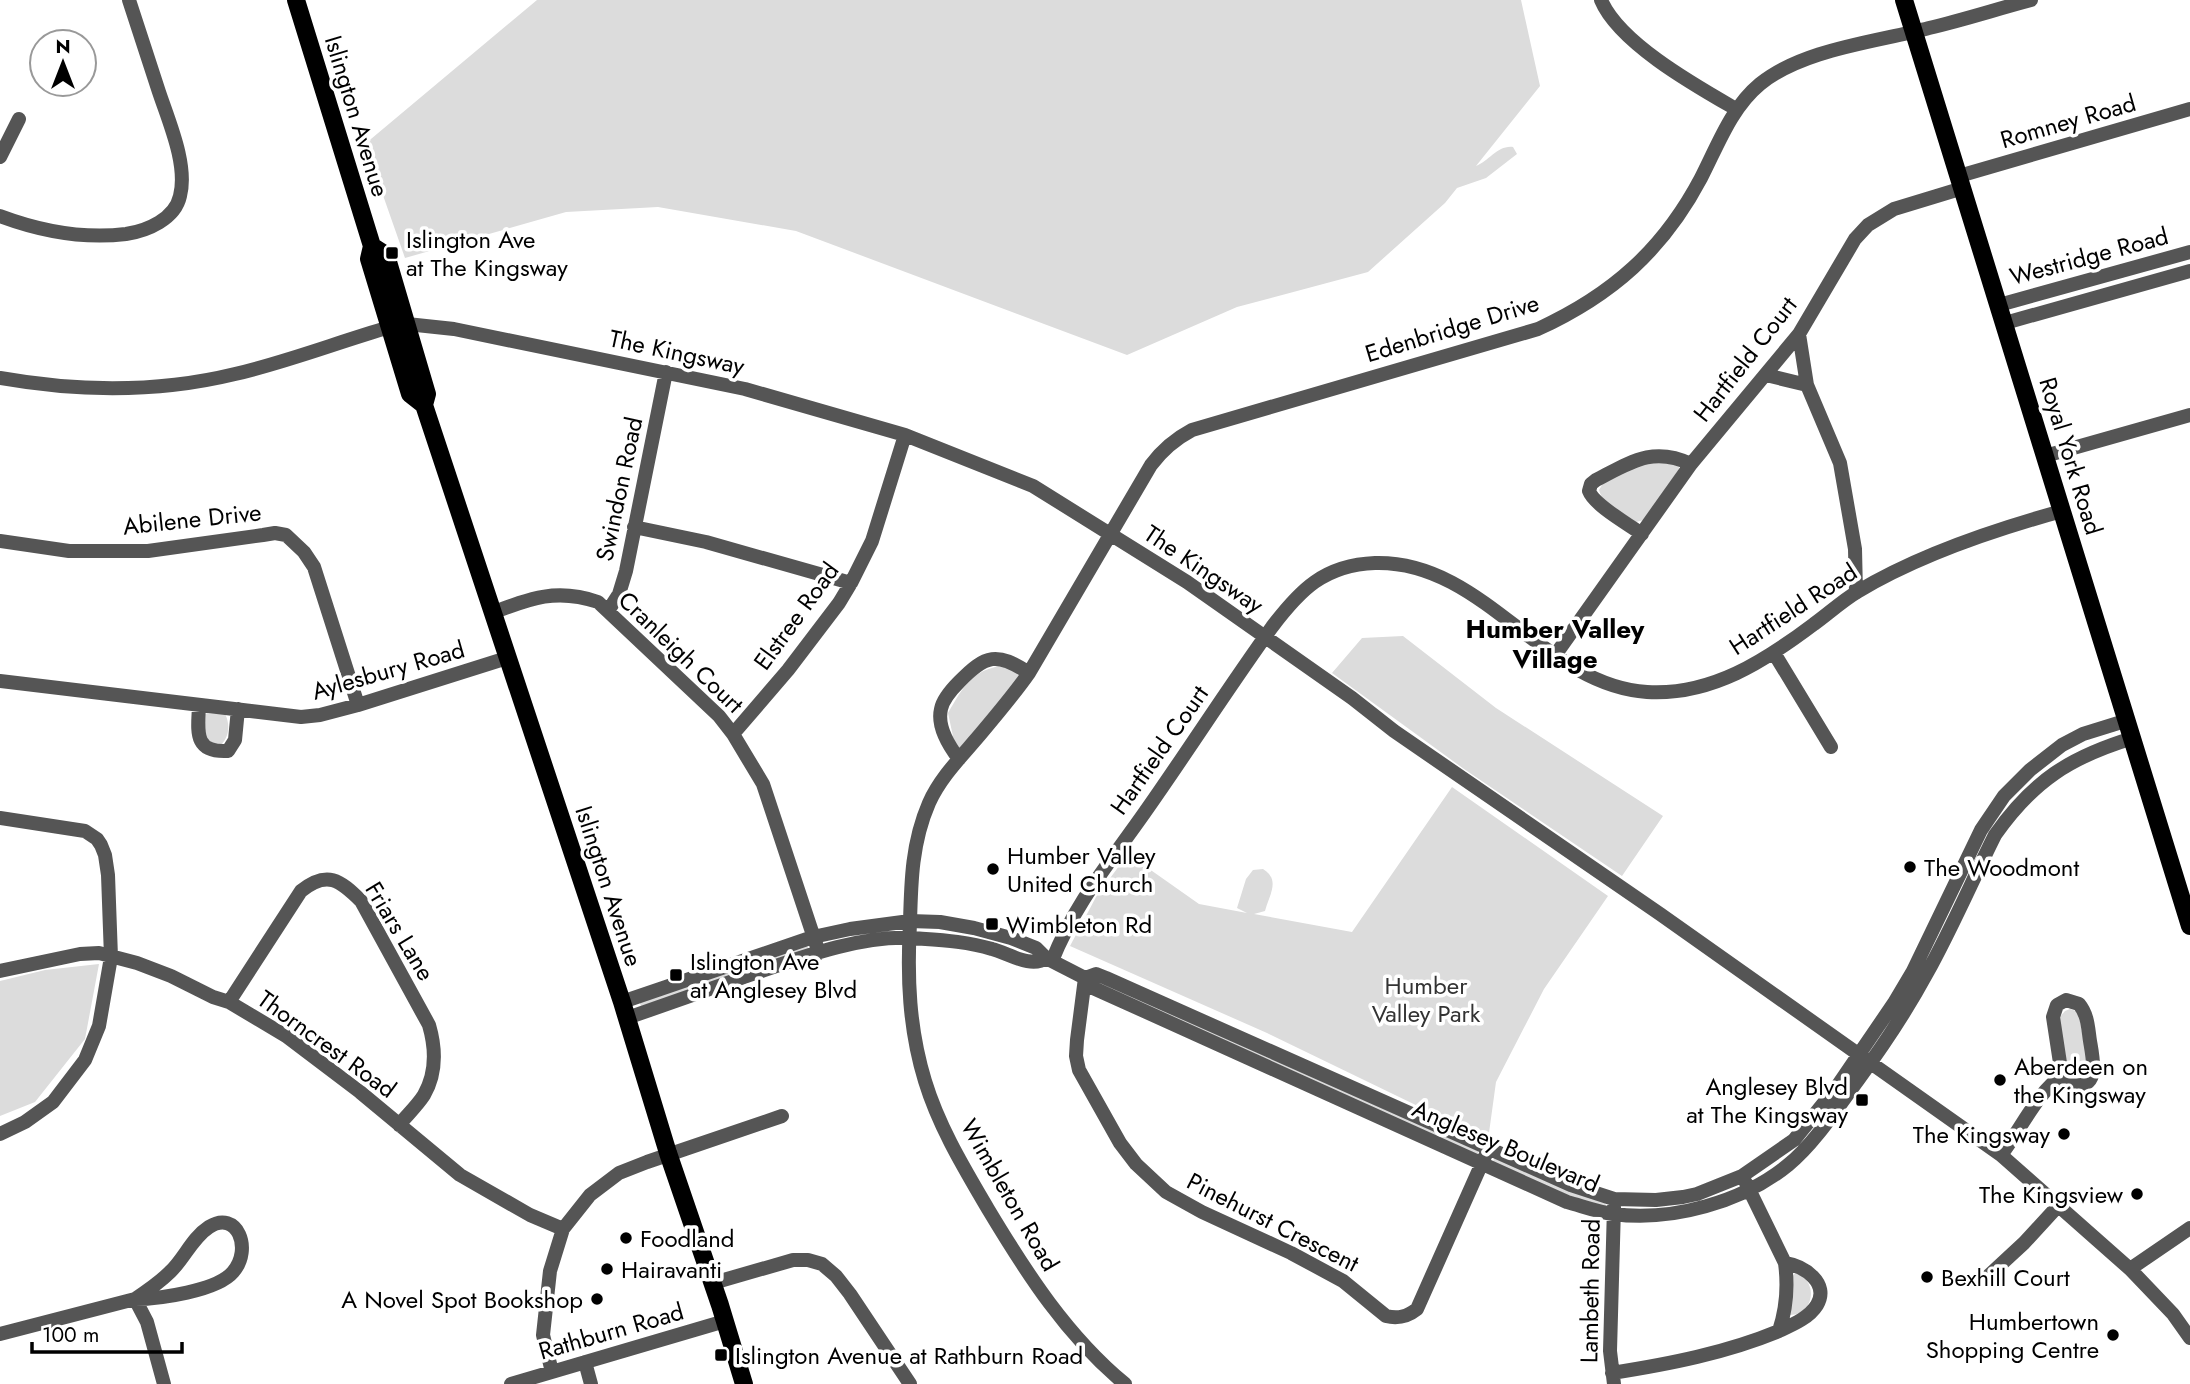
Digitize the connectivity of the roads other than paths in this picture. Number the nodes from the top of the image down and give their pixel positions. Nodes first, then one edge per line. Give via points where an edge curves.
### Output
1 (129, 0) edge
2 (296, 0) edge
3 (1601, 0) edge
4 (1904, 0) edge
5 (2031, 0) edge
6 (1913, 32) junction
7 (1736, 109) junction
8 (2190, 109) edge
9 (19, 119) dead end
10 (0, 158) edge
11 (1961, 182) junction
12 (0, 216) edge
13 (2190, 252) edge
14 (2190, 271) edge
15 (1999, 304) junction
16 (2005, 323) junction
17 (398, 326) junction
18 (1799, 334) junction
19 (666, 372) junction
20 (1766, 375) junction
21 (0, 378) edge
22 (1807, 386) junction
23 (2190, 415) edge
24 (905, 435) junction
25 (2045, 456) junction
26 (1691, 464) junction
27 (2062, 511) junction
28 (634, 527) junction
29 (1110, 534) junction
30 (1642, 534) junction
31 (0, 541) edge
32 (851, 583) junction
33 (1856, 593) junction
34 (608, 611) junction
35 (492, 613) junction
36 (1264, 638) junction
37 (1774, 653) junction
38 (1556, 654) junction
39 (507, 658) junction
40 (1029, 673) junction
41 (0, 681) edge
42 (199, 705) junction
43 (358, 705) junction
44 (239, 709) junction
45 (2128, 720) junction
46 (733, 734) junction
47 (2133, 738) junction
48 (1831, 747) dead end
49 (959, 760) junction
50 (2042, 760) junction
51 (2052, 774) junction
52 (0, 818) edge
53 (2186, 900) edge
54 (910, 921) junction
55 (2190, 926) edge
56 (813, 937) junction
57 (909, 938) junction
58 (819, 953) junction
59 (111, 957) junction
60 (1049, 959) junction
61 (0, 971) edge
62 (1085, 978) junction
63 (229, 1002) junction
64 (624, 1010) junction
65 (1864, 1060) junction
66 (2062, 1076) junction
67 (782, 1116) dead end
68 (399, 1125) junction
69 (0, 1133) edge
70 (668, 1153) junction
71 (2001, 1155) junction
72 (1485, 1156) junction
73 (1742, 1176) junction
74 (1749, 1190) junction
75 (1614, 1199) junction
76 (2058, 1206) junction
77 (1614, 1214) junction
78 (2190, 1228) edge
79 (563, 1230) junction
80 (1785, 1263) junction
81 (2130, 1269) junction
82 (1984, 1280) dead end
83 (713, 1283) junction
84 (135, 1299) junction
85 (725, 1321) junction
86 (1779, 1331) junction
87 (0, 1334) edge
88 (2190, 1338) edge
89 (585, 1362) junction
90 (552, 1372) junction
91 (1613, 1379) edge
92 (164, 1384) edge
93 (511, 1384) edge
94 (591, 1384) edge
95 (744, 1384) edge
96 (910, 1384) edge
97 (1125, 1384) edge

1 - 12 street via 181,164 176,208 150,227 113,235 49,231
2 - 17 main road, Islington Avenue via 372,246 386,255
3 - 7 street via 1633,42
4 - 6 main road, Royal York Road
5 - 6 street, Edenbridge Drive
6 - 7 street, Edenbridge Drive via 1800,61 1760,84
6 - 11 main road, Royal York Road
7 - 29 street, Edenbridge Drive via 1680,213 1642,261 1593,300 1538,329 1192,430 1162,451
8 - 11 street, Romney Road
9 - 10 street
11 - 15 main road, Royal York Road
11 - 18 street, Hartfield Court via 1894,209 1868,225
13 - 15 street, Westridge Road
14 - 16 street, Westridge Road
15 - 16 main road, Royal York Road
16 - 25 main road, Royal York Road
17 - 19 street, The Kingsway via 513,340
17 - 21 street, The Kingsway via 237,374 162,387 107,390
17 - 35 main road, Islington Avenue via 427,394 424,405
18 - 20 street, Hartfield Court
18 - 22 street
19 - 24 street, The Kingsway via 745,389
19 - 28 street, Swindon Road
20 - 22 street
20 - 26 street, Hartfield Court
22 - 33 street via 1840,463 1855,549
23 - 25 street
24 - 29 street, The Kingsway via 1033,486
24 - 32 street, Elstree Road via 872,541
25 - 27 main road, Royal York Road
26 - 30 street, Hartfield Court
26 - 30 street via 1667,456 1646,457 1591,484 1589,491 1597,503
27 - 33 street, Hartfield Road via 2012,524 1931,555
27 - 45 main road, Royal York Road
28 - 32 street
28 - 34 street, Swindon Road via 619,594
29 - 36 street, The Kingsway
29 - 40 street, Wimbleton Road
30 - 38 street, Hartfield Court
31 - 43 street, Abilene Drive via 69,551 148,551 263,534 286,535 304,552 320,581
32 - 46 street, Elstree Road via 788,670
33 - 37 street, Hartfield Road
34 - 35 street, Cranleigh Court via 580,596 557,594
34 - 46 street, Cranleigh Court
35 - 39 main road, Islington Avenue
36 - 38 street, Hartfield Road via 1293,599 1323,577 1342,568 1389,563 1423,569 1458,585
36 - 60 street, Hartfield Court via 1088,891
36 - 65 street, The Kingsway
37 - 38 street, Hartfield Road via 1708,685 1668,692 1606,684
37 - 48 street
39 - 43 street, Aylesbury Road
39 - 64 main road, Islington Avenue
40 - 49 street, Wimbleton Road
40 - 49 street via 1014,663 991,658 980,662 949,694 941,717
41 - 42 street, Aylesbury Road
42 - 44 street, Aylesbury Road
42 - 44 street via 198,736 215,752 228,751 235,740
43 - 44 street, Aylesbury Road via 301,717
45 - 47 main road, Royal York Road
45 - 50 street, Anglesey Boulevard via 2083,734
46 - 56 street, Cranleigh Court via 763,784
47 - 51 street, Anglesey Boulevard
47 - 53 main road, Royal York Road
49 - 54 street, Wimbleton Road via 930,801 917,835
50 - 51 street
50 - 65 street, Anglesey Boulevard via 1991,813
51 - 65 street, Anglesey Boulevard via 2024,797 1995,835 1928,973
52 - 59 street via 85,831 97,839 107,862
53 - 55 main road, Royal York Road
54 - 56 street, Anglesey Boulevard
54 - 57 street, Wimbleton Road
54 - 60 street, Anglesey Boulevard via 974,928 1036,948
56 - 58 street, Cranleigh Court
56 - 64 street, Anglesey Boulevard
57 - 58 street, Anglesey Boulevard
57 - 60 street, Anglesey Boulevard via 969,944 1030,962
57 - 97 street, Wimbleton Road via 914,1031 925,1081 955,1153 1038,1289 1075,1336
58 - 64 street, Anglesey Boulevard
59 - 61 street, Thorncrest Road via 80,954
59 - 63 street, Thorncrest Road via 137,963
59 - 69 street via 99,1026 85,1060 53,1101 26,1122
60 - 62 street, Anglesey Boulevard
62 - 72 street, Anglesey Boulevard via 1091,987 1106,994
62 - 72 street, Pinehurst Crescent via 1077,1040 1079,1070 1136,1164 1166,1192 1343,1281 1387,1317 1409,1315 1417,1309
63 - 68 street, Thorncrest Road via 286,1037
63 - 68 street, Friars Lane via 301,891 320,879 347,887 361,901 434,1041 433,1068 425,1093
64 - 70 main road, Islington Avenue
65 - 71 street, The Kingsway
65 - 73 street, Anglesey Boulevard via 1794,1140
65 - 74 street, Anglesey Boulevard via 1826,1124 1788,1165
66 - 66 street via 2075,1086 2086,1083 2094,1073 2087,1017 2073,1001 2061,1002 2053,1017
66 - 71 street via 2051,1082
67 - 70 street
68 - 79 street, Thorncrest Road via 460,1175
70 - 79 street via 610,1179 590,1195
70 - 83 main road, Islington Avenue
71 - 76 street, The Kingsway
72 - 75 street, Anglesey Boulevard
72 - 77 street, Anglesey Boulevard via 1567,1202
73 - 74 street
73 - 75 street, Anglesey Boulevard via 1683,1197
74 - 77 street, Anglesey Boulevard via 1678,1213
74 - 80 street
75 - 77 street, Lambeth Road
76 - 81 street, The Kingsway
76 - 82 street
77 - 91 street, Lambeth Road
78 - 81 street
79 - 90 street via 550,1271 543,1320
80 - 86 street
80 - 86 street via 1805,1269 1820,1292 1809,1314
81 - 88 street, The Kingsway
83 - 85 main road, Islington Avenue
83 - 96 street via 793,1260 822,1264 850,1294
84 - 84 street via 195,1290 226,1279 242,1255 239,1234 225,1224 208,1227 170,1272
84 - 87 street
84 - 92 street via 147,1322
85 - 89 street, Rathburn Road
85 - 95 main road, Islington Avenue
86 - 91 street via 1720,1352
89 - 90 street, Rathburn Road
89 - 94 street
90 - 93 street, Rathburn Road

